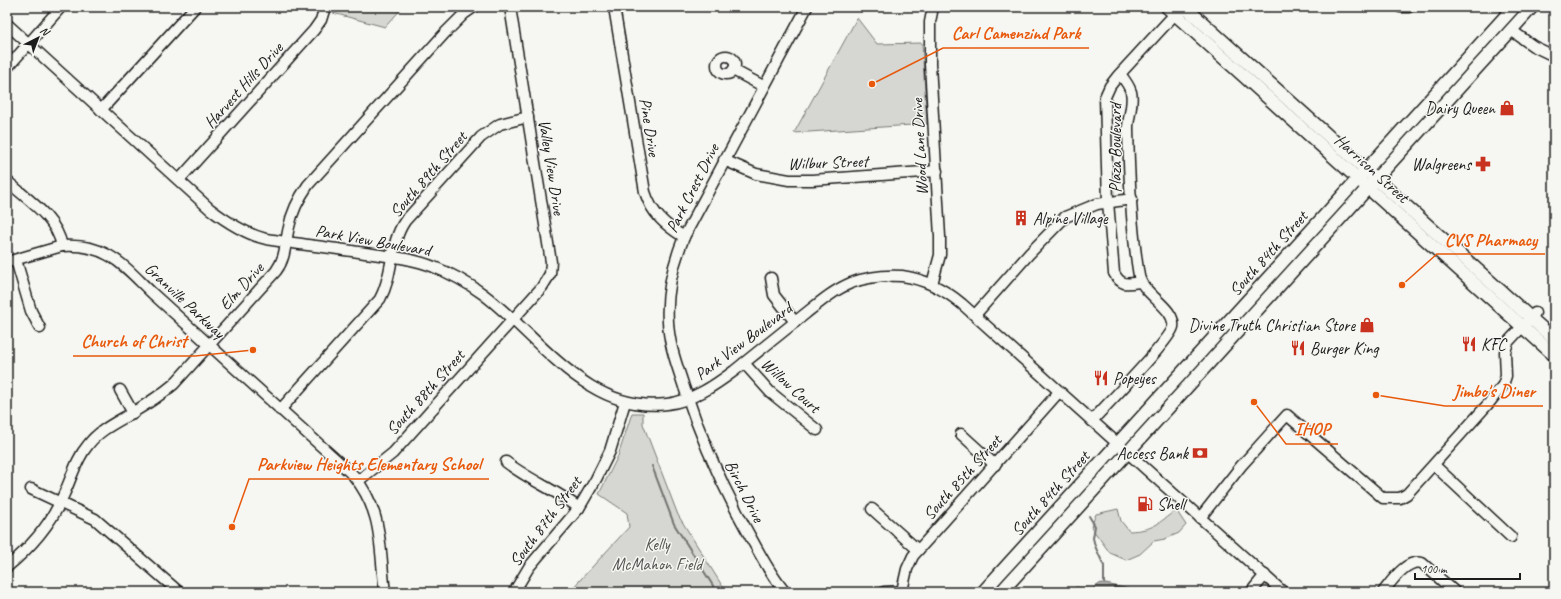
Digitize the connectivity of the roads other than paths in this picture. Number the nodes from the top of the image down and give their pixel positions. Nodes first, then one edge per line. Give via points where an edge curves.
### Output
1 (61, 7) edge
2 (195, 7) edge
3 (325, 7) edge
4 (474, 7) edge
5 (510, 7) edge
6 (614, 7) edge
7 (807, 7) edge
8 (933, 7) edge
9 (1514, 7) edge
10 (1521, 7) edge
11 (1532, 7) edge
12 (1179, 10) edge
13 (7, 24) edge
14 (1511, 30) junction
15 (28, 44) junction
16 (1554, 56) edge
17 (7, 68) edge
18 (733, 70) dead end
19 (1120, 74) junction
20 (763, 86) junction
21 (102, 110) junction
22 (528, 117) junction
23 (724, 160) junction
24 (937, 171) junction
25 (1362, 175) junction
26 (179, 180) junction
27 (7, 181) edge
28 (1372, 184) junction
29 (1132, 199) junction
30 (1108, 202) junction
31 (684, 237) junction
32 (286, 242) junction
33 (62, 246) junction
34 (393, 257) junction
35 (12, 261) edge
36 (771, 278) dead end
37 (1140, 282) junction
38 (932, 284) junction
39 (975, 315) junction
40 (1530, 319) junction
41 (512, 320) junction
42 (795, 322) junction
43 (40, 328) dead end
44 (1554, 339) edge
45 (209, 345) junction
46 (1554, 355) edge
47 (744, 363) junction
48 (120, 390) dead end
49 (1059, 392) junction
50 (688, 399) junction
51 (625, 402) junction
52 (280, 410) junction
53 (133, 413) junction
54 (1092, 421) junction
55 (817, 430) dead end
56 (961, 434) dead end
57 (1118, 444) junction
58 (1127, 452) junction
59 (506, 462) dead end
60 (995, 465) junction
61 (1434, 465) junction
62 (358, 481) junction
63 (31, 489) dead end
64 (60, 502) junction
65 (579, 508) junction
66 (872, 509) dead end
67 (1200, 518) junction
68 (1511, 537) dead end
69 (918, 550) junction
70 (7, 567) edge
71 (1265, 575) junction
72 (902, 591) edge
73 (179, 592) edge
74 (385, 592) edge
75 (514, 592) edge
76 (785, 592) edge
77 (884, 592) edge
78 (983, 592) edge
79 (1001, 592) edge
80 (1251, 592) edge
81 (1283, 592) edge
82 (1383, 592) edge
83 (1455, 592) edge

1 - 15 street
2 - 21 street
3 - 26 street, Harvest Hills Drive via 321,20 314,30
4 - 32 street, Elm Drive via 445,33 308,185 295,207
5 - 22 street, Valley View Drive
6 - 31 street, Pine Drive via 645,192 650,206 659,219
7 - 20 street, Park Crest Drive
8 - 24 street, Wood Lane Drive via 930,22 930,64
9 - 25 main road, South 84th Street
10 - 14 main road via 1510,22
11 - 14 main road, South 84th Street
12 - 19 street
12 - 25 main road, Harrison Street
13 - 15 street, Park View Boulevard
14 - 16 street via 1533,46
14 - 28 main road, South 84th Street
15 - 17 street
15 - 21 street, Park View Boulevard
18 - 20 street
19 - 29 street, Plaza Boulevard via 1131,96 1128,127
19 - 30 street via 1105,97
20 - 23 street, Park Crest Drive
21 - 26 street, Park View Boulevard
22 - 34 street, South 89th Street via 496,126 476,142 405,221 397,236
22 - 41 street, Valley View Drive via 551,266 545,283
23 - 24 street, Wilbur Street via 756,174 789,180
23 - 31 street, Park Crest Drive
24 - 38 street, Wood Lane Drive via 940,255
25 - 28 main road, Harrison Street
25 - 57 main road, South 84th Street
26 - 32 street, Park View Boulevard via 210,209 239,229 256,236
27 - 33 street via 54,225 60,234
28 - 40 main road, Harrison Street
28 - 58 main road, South 84th Street
29 - 30 street
29 - 37 street, Plaza Boulevard via 1135,251
30 - 37 street via 1114,273 1118,281 1125,284
30 - 39 street via 1081,209 1066,218 1029,254
31 - 50 street, Park Crest Drive via 667,299 672,352
32 - 34 street, Park View Boulevard
32 - 45 street, Elm Drive via 279,268
33 - 35 street, Granville Parkway
33 - 45 street, Granville Parkway via 88,247 116,258
34 - 41 street, Park View Boulevard via 432,266 462,280 484,295
34 - 52 street, South 89th Street via 388,282 377,304
35 - 43 street
36 - 42 street via 774,295
37 - 54 street via 1172,316 1173,327 1154,353
38 - 39 street, Park View Boulevard via 956,298
38 - 42 street, Park View Boulevard via 899,276 857,281 833,292
39 - 49 street, Park View Boulevard
40 - 44 main road, Harrison Street
40 - 46 main road, Harrison Street
40 - 61 street via 1508,342 1503,385
41 - 51 street, Park View Boulevard via 573,375
41 - 62 street, South 88th Street via 393,453
42 - 47 street, Park View Boulevard
45 - 52 street, Granville Parkway
45 - 53 street, Elm Drive via 174,384
47 - 50 street, Park View Boulevard
47 - 55 street, Willow Court via 770,392
48 - 53 street
49 - 54 street, Park View Boulevard
49 - 60 street, South 85th Street
50 - 51 street, Park View Boulevard via 656,405
50 - 76 street, Birch Drive via 722,482 761,556
51 - 65 street, South 87th Street via 610,451
52 - 62 street, Granville Parkway via 349,470
53 - 64 street, Elm Drive via 99,433 88,444 78,458
54 - 57 street, Park View Boulevard
56 - 60 street
57 - 58 street, Park View Boulevard
57 - 78 main road, South 84th Street
58 - 67 street, Park View Boulevard
58 - 79 main road, South 84th Street
59 - 65 street via 524,475 561,494
60 - 69 street, South 85th Street
61 - 67 street via 1407,494 1400,498 1383,498 1287,415 1241,466
61 - 68 street
62 - 74 street, Granville Parkway via 368,496 378,521
63 - 64 street
64 - 70 street, Elm Drive via 50,521 28,549
64 - 73 street via 95,519
65 - 75 street, South 87th Street via 529,567
66 - 69 street
67 - 71 street, Park View Boulevard
69 - 72 street, South 85th Street via 908,564
71 - 80 street
71 - 81 street, Park View Boulevard
72 - 77 street
82 - 83 street via 1400,572 1416,562 1422,563

